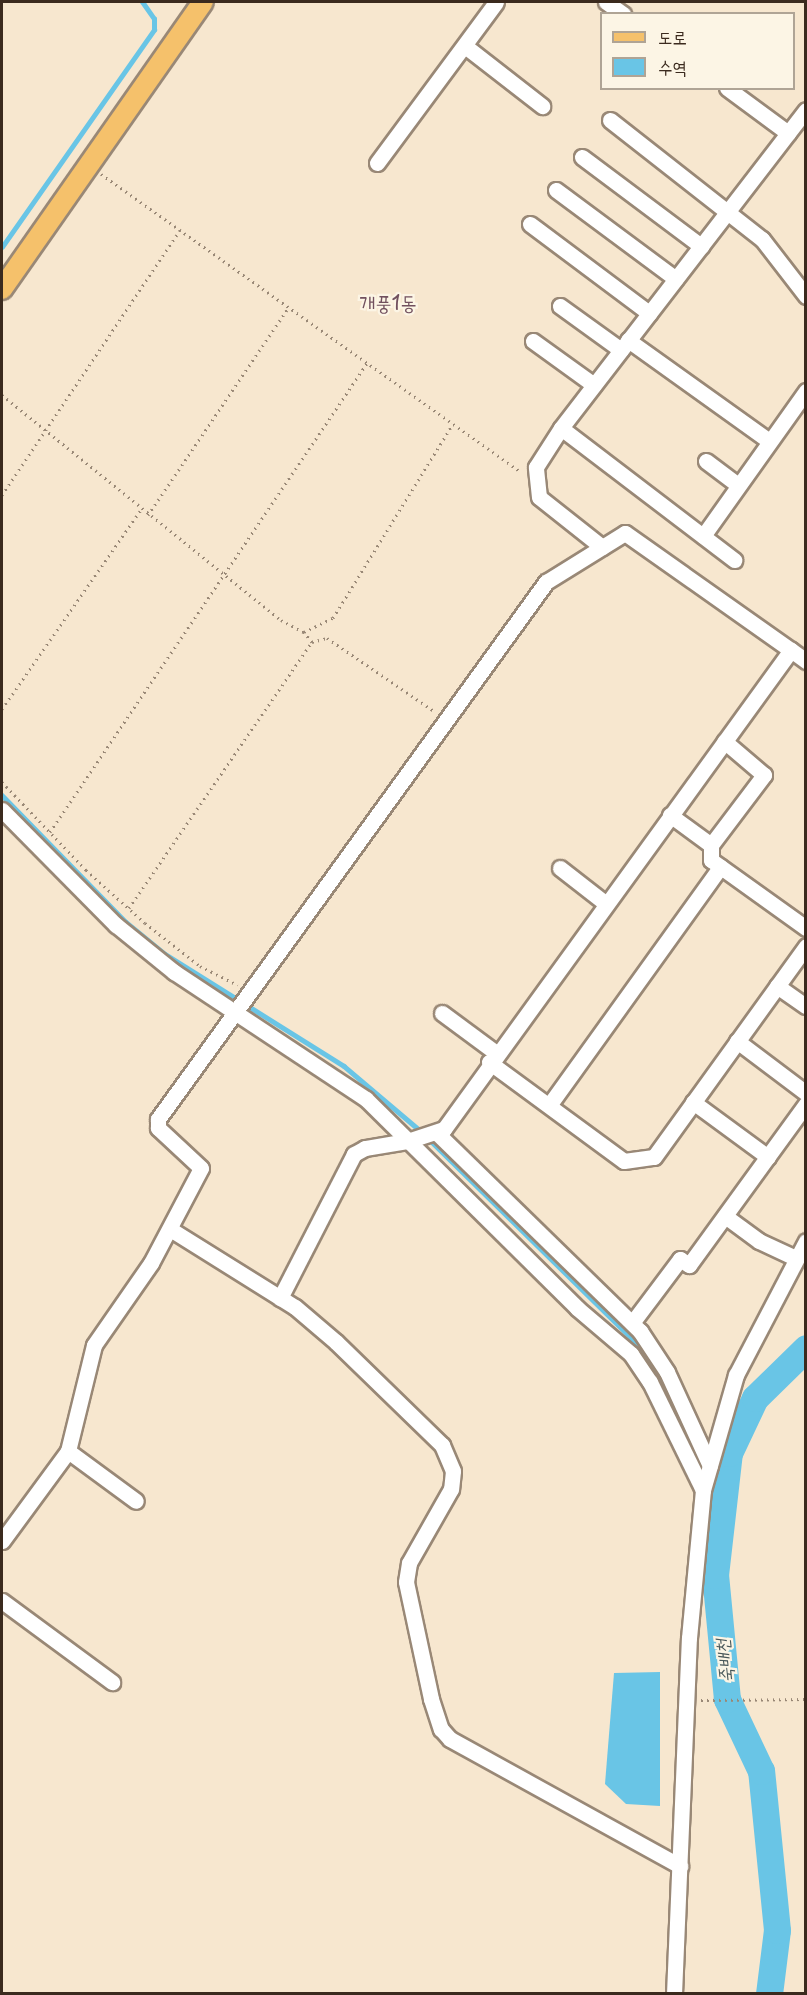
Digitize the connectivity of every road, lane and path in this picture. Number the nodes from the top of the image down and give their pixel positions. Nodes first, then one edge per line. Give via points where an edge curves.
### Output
1 (202, 2) edge
2 (496, 2) edge
3 (606, 2) edge
4 (620, 12) edge
5 (465, 46) junction
6 (730, 90) edge
7 (542, 106) dead end
8 (806, 110) edge
9 (610, 120) dead end
10 (788, 133) junction
11 (582, 157) dead end
12 (378, 163) dead end
13 (89, 165) junction
14 (556, 190) dead end
15 (729, 210) junction
16 (530, 224) dead end
17 (180, 230) junction
18 (701, 246) junction
19 (676, 279) junction
20 (2, 289) edge
21 (806, 296) edge
22 (560, 306) dead end
23 (289, 307) junction
24 (649, 313) junction
25 (533, 341) dead end
26 (625, 345) junction
27 (367, 363) junction
28 (594, 385) junction
29 (806, 391) edge
30 (2, 395) edge
31 (453, 424) junction
32 (561, 428) junction
33 (45, 433) junction
34 (769, 441) junction
35 (706, 461) dead end
36 (535, 482) junction
37 (738, 484) junction
38 (2, 495) edge
39 (141, 510) junction
40 (148, 515) junction
41 (703, 536) junction
42 (602, 548) junction
43 (734, 560) dead end
44 (224, 575) junction
45 (304, 632) junction
46 (312, 642) junction
47 (791, 650) junction
48 (806, 661) edge
49 (2, 709) edge
50 (447, 720) junction
51 (724, 741) junction
52 (2, 782) edge
53 (2, 810) edge
54 (670, 815) junction
55 (50, 832) junction
56 (714, 857) junction
57 (560, 868) dead end
58 (605, 903) junction
59 (129, 908) junction
60 (806, 928) edge
61 (806, 946) edge
62 (777, 986) junction
63 (251, 995) junction
64 (806, 1006) edge
65 (236, 1012) junction
66 (442, 1013) dead end
67 (738, 1041) junction
68 (492, 1057) junction
69 (806, 1093) edge
70 (693, 1102) junction
71 (550, 1104) junction
72 (806, 1104) edge
73 (437, 1133) junction
74 (409, 1141) junction
75 (768, 1157) junction
76 (725, 1216) junction
77 (170, 1229) junction
78 (806, 1241) edge
79 (795, 1258) junction
80 (280, 1298) junction
81 (632, 1323) junction
82 (68, 1451) junction
83 (710, 1466) junction
84 (704, 1490) junction
85 (136, 1501) dead end
86 (2, 1541) edge
87 (2, 1601) edge
88 (112, 1682) dead end
89 (806, 1699) edge
90 (701, 1700) dead end
91 (680, 1866) junction
92 (674, 1994) edge

1 - 13 main road
2 - 5 street
3 - 4 street
5 - 7 street
5 - 12 street
6 - 10 street
8 - 10 street
9 - 15 street
10 - 15 street
11 - 18 street
13 - 17 path
13 - 20 main road
14 - 19 street
15 - 18 street
15 - 21 street via 762,239
16 - 24 street
17 - 23 path
17 - 33 path
18 - 19 street
19 - 24 street
22 - 26 street
23 - 27 path
23 - 40 path
24 - 26 street
25 - 28 street
26 - 28 street
26 - 34 street
27 - 31 path
27 - 44 path
28 - 32 street
29 - 34 street
30 - 33 path
31 - 36 path
31 - 45 path via 333,618
32 - 36 street via 536,467
32 - 41 street
33 - 38 path
33 - 39 path
34 - 37 street
35 - 37 street
36 - 42 street via 539,497
37 - 41 street
39 - 40 path
39 - 49 path
40 - 44 path
41 - 43 street
42 - 47 street via 625,533
42 - 50 street via 546,582
44 - 45 path via 281,620
44 - 55 path
45 - 46 path
46 - 50 path via 327,638
46 - 59 path
47 - 48 street
47 - 51 street
50 - 63 street
51 - 54 street
51 - 56 street via 764,775
52 - 55 path
53 - 65 street via 116,925 174,972
54 - 56 street
54 - 58 street
55 - 59 path
56 - 60 street
56 - 71 street
57 - 58 street
58 - 68 street
59 - 63 path via 200,966
61 - 62 street
62 - 64 street
62 - 67 street
63 - 65 street
65 - 74 street via 366,1099
65 - 77 street via 158,1119 158,1128 201,1168
66 - 68 street
67 - 69 street
67 - 70 street
68 - 71 street
68 - 73 street
70 - 71 street via 654,1157 624,1161
70 - 75 street
72 - 75 street
73 - 74 street
73 - 81 street
74 - 80 street via 366,1148 354,1154
74 - 84 street via 577,1308 631,1354 650,1382
75 - 76 street
76 - 79 street via 759,1240
76 - 81 street via 689,1265 680,1259
77 - 80 street
77 - 82 street via 128,1299 94,1345
78 - 79 street
79 - 83 street via 736,1375
80 - 91 street via 336,1342 442,1445 453,1471 451,1489 409,1563 406,1582 441,1729 450,1739
81 - 83 street via 667,1372
82 - 85 street
82 - 86 street
83 - 84 street
84 - 91 street via 689,1638
87 - 88 street
89 - 90 path
91 - 92 street

